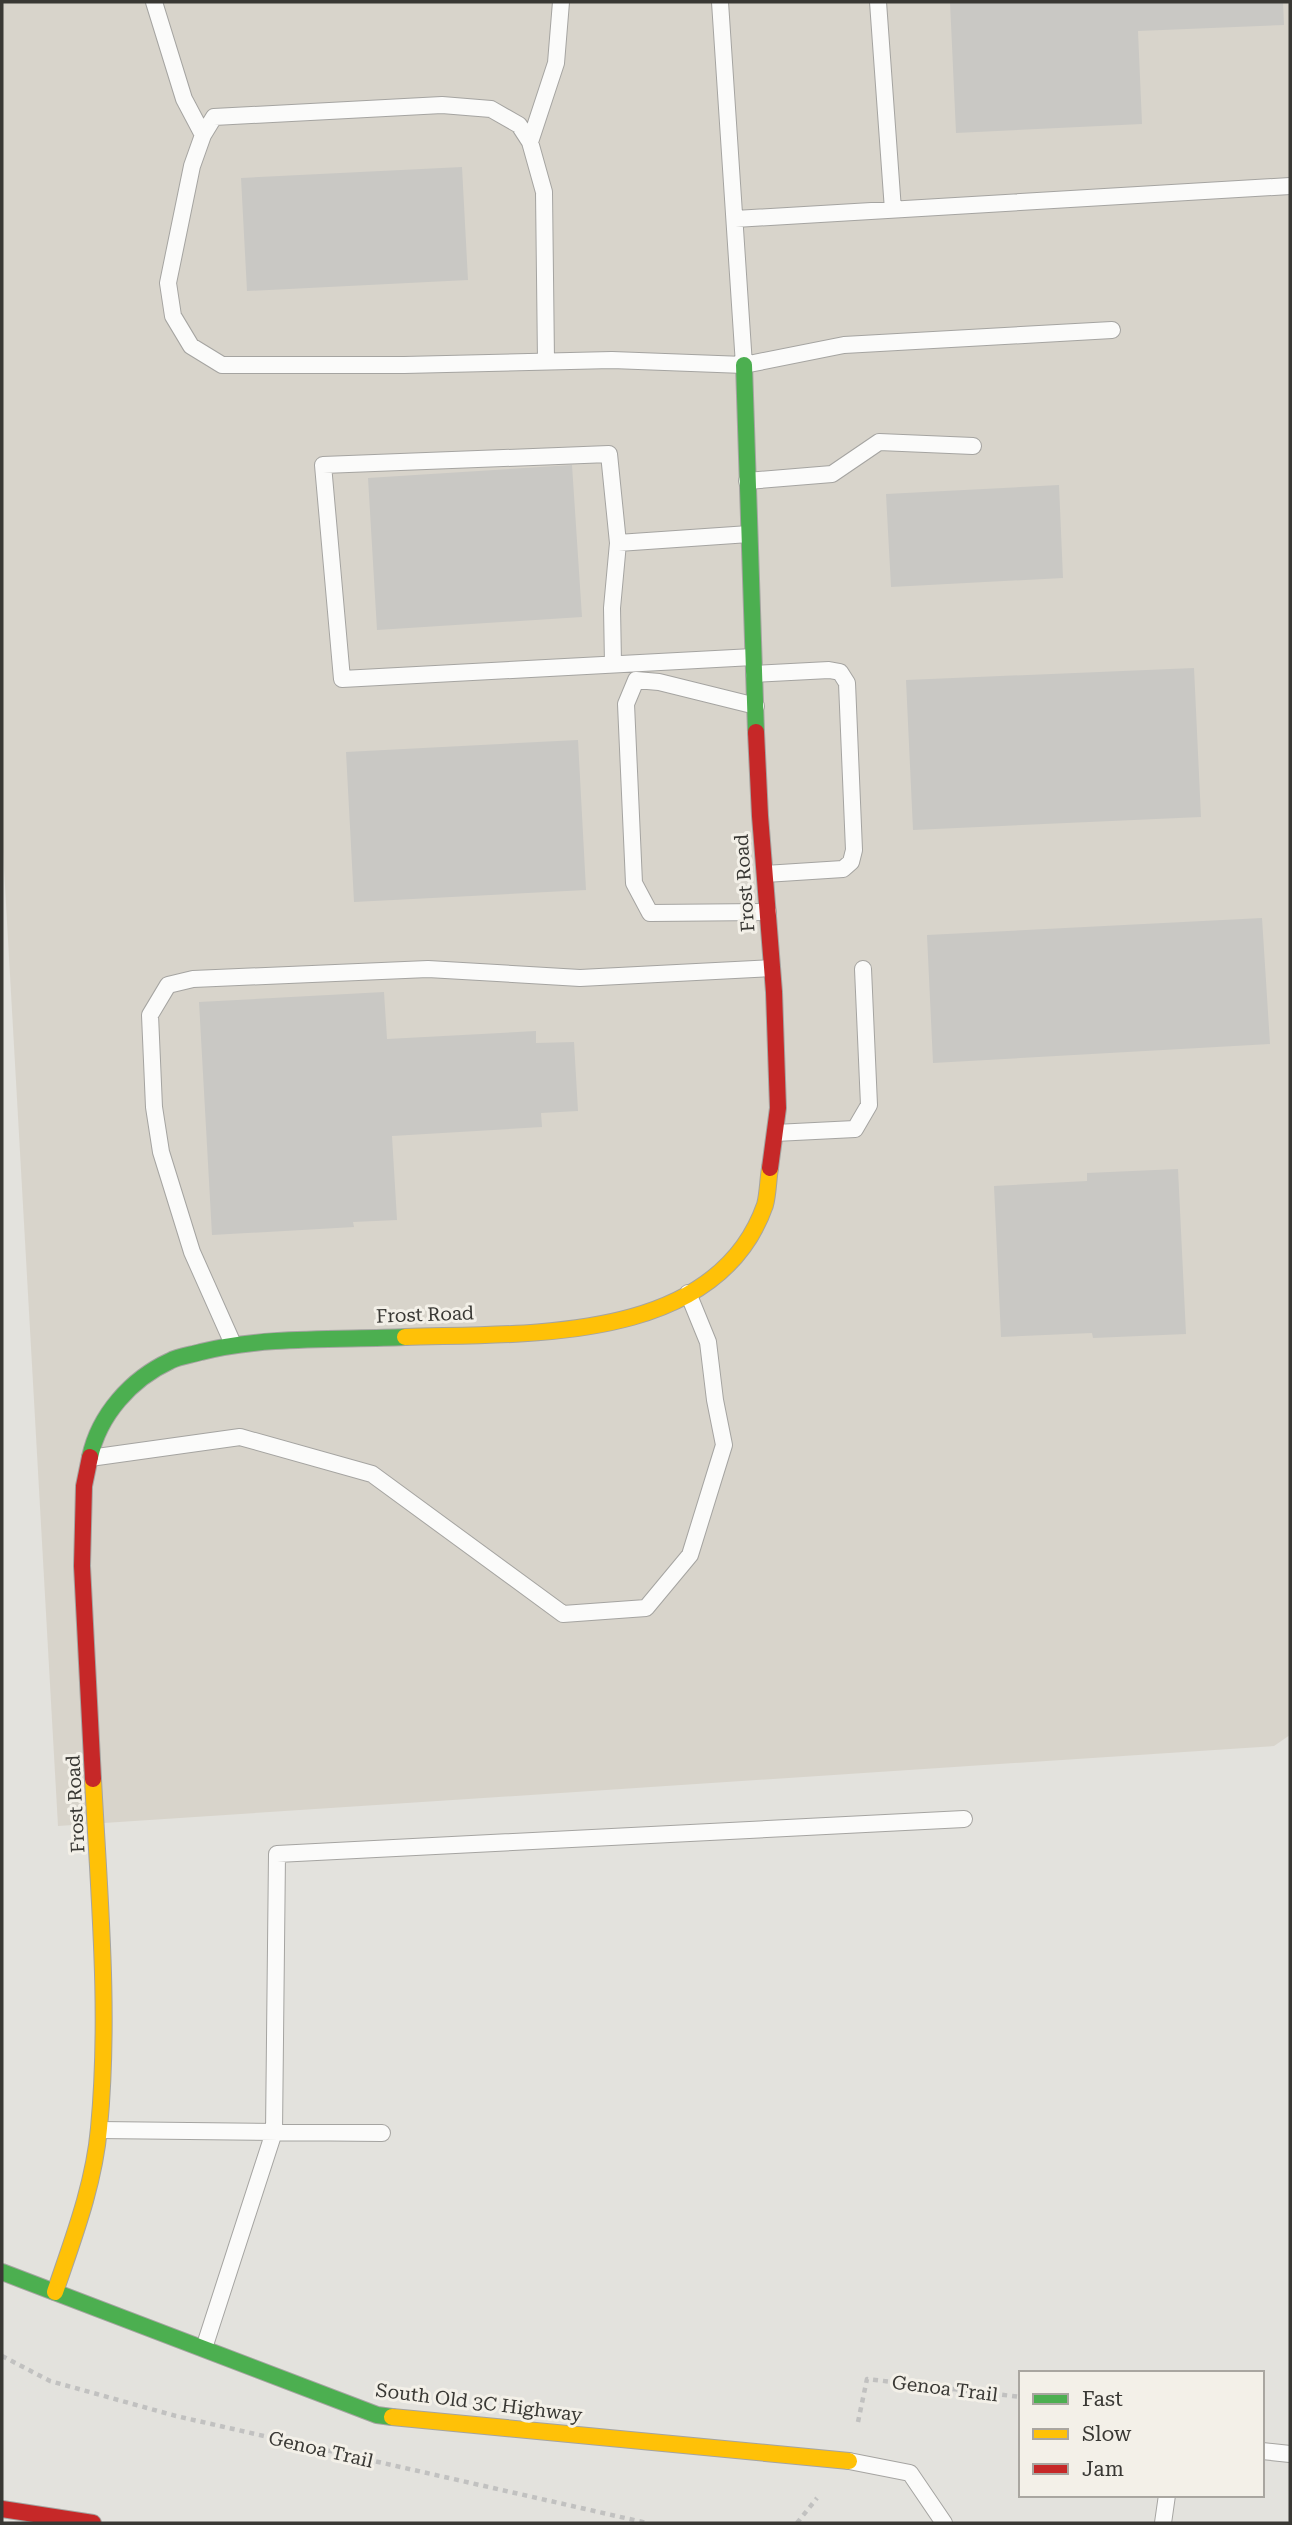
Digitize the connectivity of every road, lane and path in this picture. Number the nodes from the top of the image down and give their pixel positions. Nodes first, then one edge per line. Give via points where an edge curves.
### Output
1 (154, 2) edge
2 (561, 2) edge
3 (720, 2) edge
4 (878, 2) edge
5 (203, 135) junction
6 (530, 142) junction
7 (1290, 186) edge
8 (893, 209) junction
9 (735, 219) junction
10 (1112, 330) dead end
11 (546, 361) junction
12 (744, 365) junction
13 (973, 446) dead end
14 (747, 481) junction
15 (749, 534) junction
16 (618, 544) junction
17 (753, 657) junction
18 (613, 664) junction
19 (754, 674) junction
20 (755, 706) junction
21 (765, 874) junction
22 (768, 912) junction
23 (772, 968) junction
24 (863, 969) dead end
25 (775, 1133) junction
26 (688, 1293) junction
27 (233, 1344) junction
28 (90, 1458) junction
29 (964, 1819) dead end
30 (99, 2130) junction
31 (274, 2132) junction
32 (383, 2133) dead end
33 (2, 2272) edge
34 (55, 2292) junction
35 (204, 2348) junction
36 (2, 2356) edge
37 (1019, 2398) edge
38 (1264, 2452) edge
39 (1290, 2454) edge
40 (849, 2461) junction
41 (1167, 2497) edge
42 (2, 2509) edge
43 (93, 2523) edge
44 (646, 2523) edge
45 (797, 2523) edge
46 (944, 2523) edge
47 (1163, 2523) edge

1 - 5 lane via 184,99
2 - 6 lane via 556,63
3 - 9 lane
4 - 8 lane
5 - 6 lane via 214,117 442,105 491,109 519,125
5 - 11 lane via 192,166 168,282 173,316 191,346 222,365
6 - 11 lane via 544,192
7 - 8 lane
8 - 9 lane
9 - 12 lane
10 - 12 lane via 844,345
11 - 12 lane
12 - 14 street, Frost Road
13 - 14 lane via 879,442 832,474
14 - 15 street, Frost Road
15 - 16 lane
15 - 17 street, Frost Road
16 - 18 lane
16 - 18 lane via 609,454 323,465 342,678
17 - 18 lane
17 - 19 street, Frost Road
19 - 20 street, Frost Road
19 - 21 lane via 829,670 840,672 848,683 852,862 843,869
20 - 21 street, Frost Road
20 - 22 lane via 636,680 626,704 634,883 650,913
21 - 22 street, Frost Road
22 - 23 street, Frost Road
23 - 25 street, Frost Road
23 - 27 lane via 580,978 428,969 193,979 168,985 150,1015 161,1152 192,1252
24 - 25 lane via 869,1105 855,1129
25 - 26 street, Frost Road via 765,1203 742,1249 706,1284
26 - 27 street, Frost Road via 662,1308 611,1323 542,1332
26 - 28 lane via 708,1342 724,1445 690,1555 646,1608 563,1614 373,1474 240,1437
27 - 28 street, Frost Road via 171,1360 136,1382 106,1415
28 - 30 street, Frost Road via 84,1486 82,1566 104,1985
29 - 31 lane via 277,1854
30 - 31 lane
30 - 34 street, Frost Road via 82,2214
31 - 32 lane
31 - 35 lane
33 - 34 street, South Old 3C Highway
34 - 35 street, South Old 3C Highway
35 - 40 street, South Old 3C Highway via 377,2415
36 - 44 path, Genoa Trail via 50,2381 176,2416
37 - 40 path, Genoa Trail via 867,2379
38 - 39 lane
40 - 45 path, Genoa Trail
40 - 46 lane via 910,2473
41 - 47 lane
42 - 43 street

